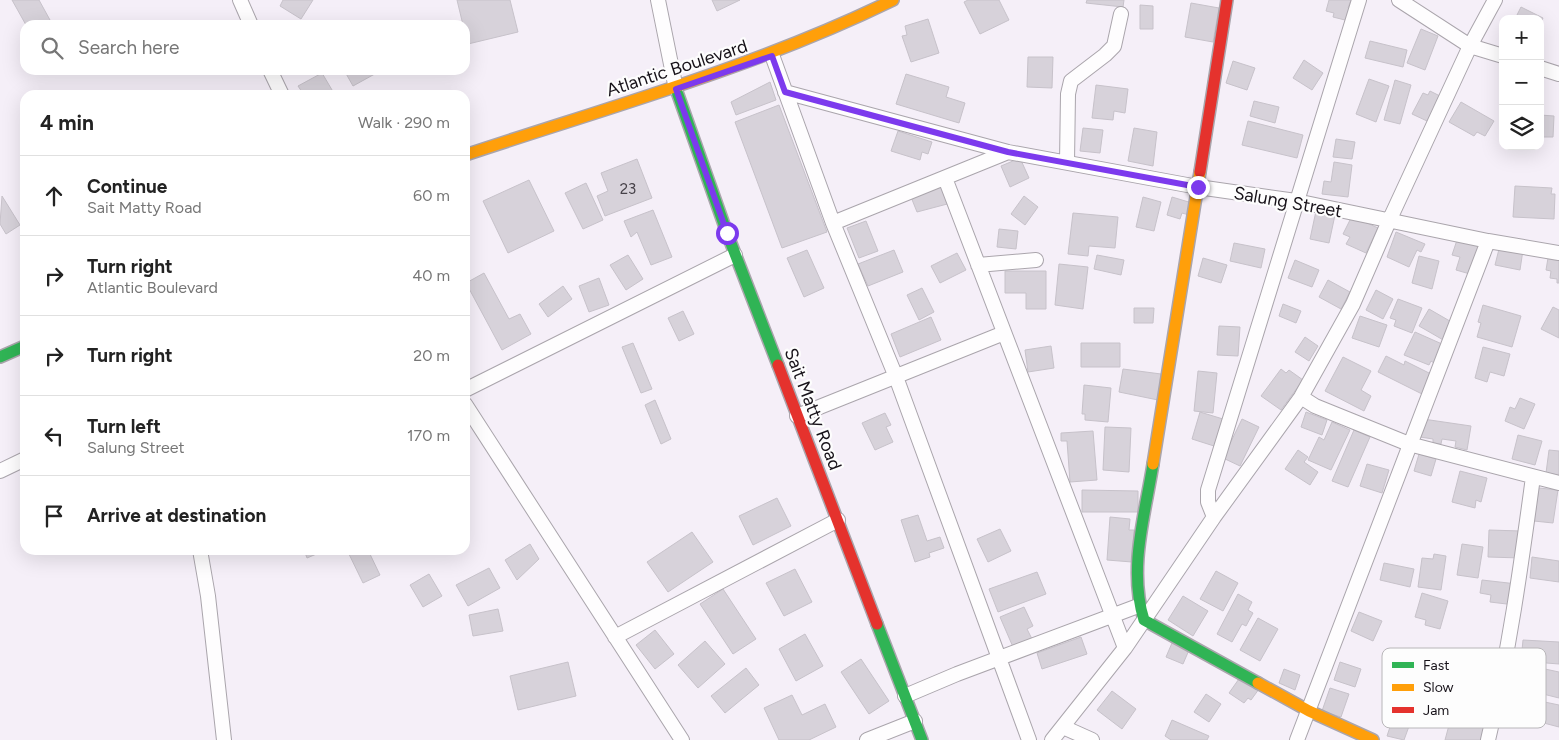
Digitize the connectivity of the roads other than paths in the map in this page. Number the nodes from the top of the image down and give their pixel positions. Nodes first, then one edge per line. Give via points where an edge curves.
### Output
1 (240, 0) edge
2 (658, 0) edge
3 (893, 0) edge
4 (1228, 0) edge
5 (1359, 0) edge
6 (1399, 0) edge
7 (1495, 0) edge
8 (1121, 14) dead end
9 (248, 20) edge
10 (1470, 46) junction
11 (1499, 55) edge
12 (772, 56) junction
13 (1544, 69) edge
14 (1559, 74) edge
15 (272, 75) edge
16 (676, 89) junction
17 (280, 90) edge
18 (785, 92) junction
19 (470, 152) edge
20 (1008, 152) junction
21 (1066, 162) junction
22 (945, 178) junction
23 (1198, 187) junction
24 (1296, 201) junction
25 (1388, 220) junction
26 (833, 223) junction
27 (1488, 241) junction
28 (1559, 253) edge
29 (735, 255) junction
30 (1036, 260) dead end
31 (978, 265) junction
32 (1004, 333) junction
33 (20, 348) edge
34 (0, 357) edge
35 (896, 377) junction
36 (470, 388) edge
37 (1301, 397) junction
38 (470, 412) edge
39 (797, 416) junction
40 (1408, 444) junction
41 (20, 461) edge
42 (0, 471) edge
43 (1533, 477) junction
44 (1559, 483) edge
45 (1214, 517) junction
46 (838, 520) junction
47 (201, 555) edge
48 (1138, 606) junction
49 (1112, 615) junction
50 (1144, 620) junction
51 (615, 637) junction
52 (1125, 648) junction
53 (1508, 648) edge
54 (1000, 659) junction
55 (905, 696) junction
56 (1309, 711) junction
57 (915, 721) junction
58 (1063, 728) junction
59 (224, 740) edge
60 (682, 740) edge
61 (867, 740) edge
62 (922, 740) edge
63 (1029, 740) edge
64 (1052, 740) edge
65 (1092, 740) edge
66 (1297, 740) edge
67 (1374, 740) edge

1 - 9 street
2 - 16 street
3 - 12 street, Atlantic Boulevard
4 - 23 street
5 - 24 street
6 - 10 street
7 - 10 street
8 - 21 street via 1114,46 1071,81
10 - 11 street
10 - 25 street
12 - 16 street, Atlantic Boulevard
12 - 18 street
13 - 14 street
15 - 17 street
16 - 19 street, Atlantic Boulevard via 560,122
16 - 29 street, Sait Matty Road
18 - 20 street, Salung Street
18 - 26 street
20 - 21 street, Salung Street
20 - 22 street
21 - 23 street, Salung Street
22 - 26 street
22 - 31 street
23 - 24 street, Salung Street
23 - 48 street via 1146,501 1137,568
24 - 25 street, Salung Street
24 - 45 street via 1208,490 1208,502
25 - 27 street, Salung Street
25 - 37 street via 1353,304
26 - 35 street
27 - 28 street, Salung Street
27 - 40 street
29 - 36 street
29 - 39 street, Sait Matty Road
30 - 31 street
31 - 32 street
32 - 35 street
32 - 49 street
33 - 34 street
35 - 39 street
35 - 54 street
37 - 40 street via 1315,406
37 - 45 street
38 - 51 street
39 - 46 street, Sait Matty Road
40 - 43 street
40 - 56 street
41 - 42 street
43 - 44 street
43 - 53 street
45 - 50 street
46 - 51 street
46 - 55 street, Sait Matty Road
47 - 59 street
48 - 49 street
48 - 50 street
49 - 52 street
49 - 54 street
50 - 52 street
50 - 56 street
51 - 60 street
52 - 58 street
54 - 55 street
54 - 63 street
55 - 57 street, Sait Matty Road
56 - 66 street
56 - 67 street
57 - 61 street
57 - 62 street, Sait Matty Road
58 - 64 street
58 - 65 street

